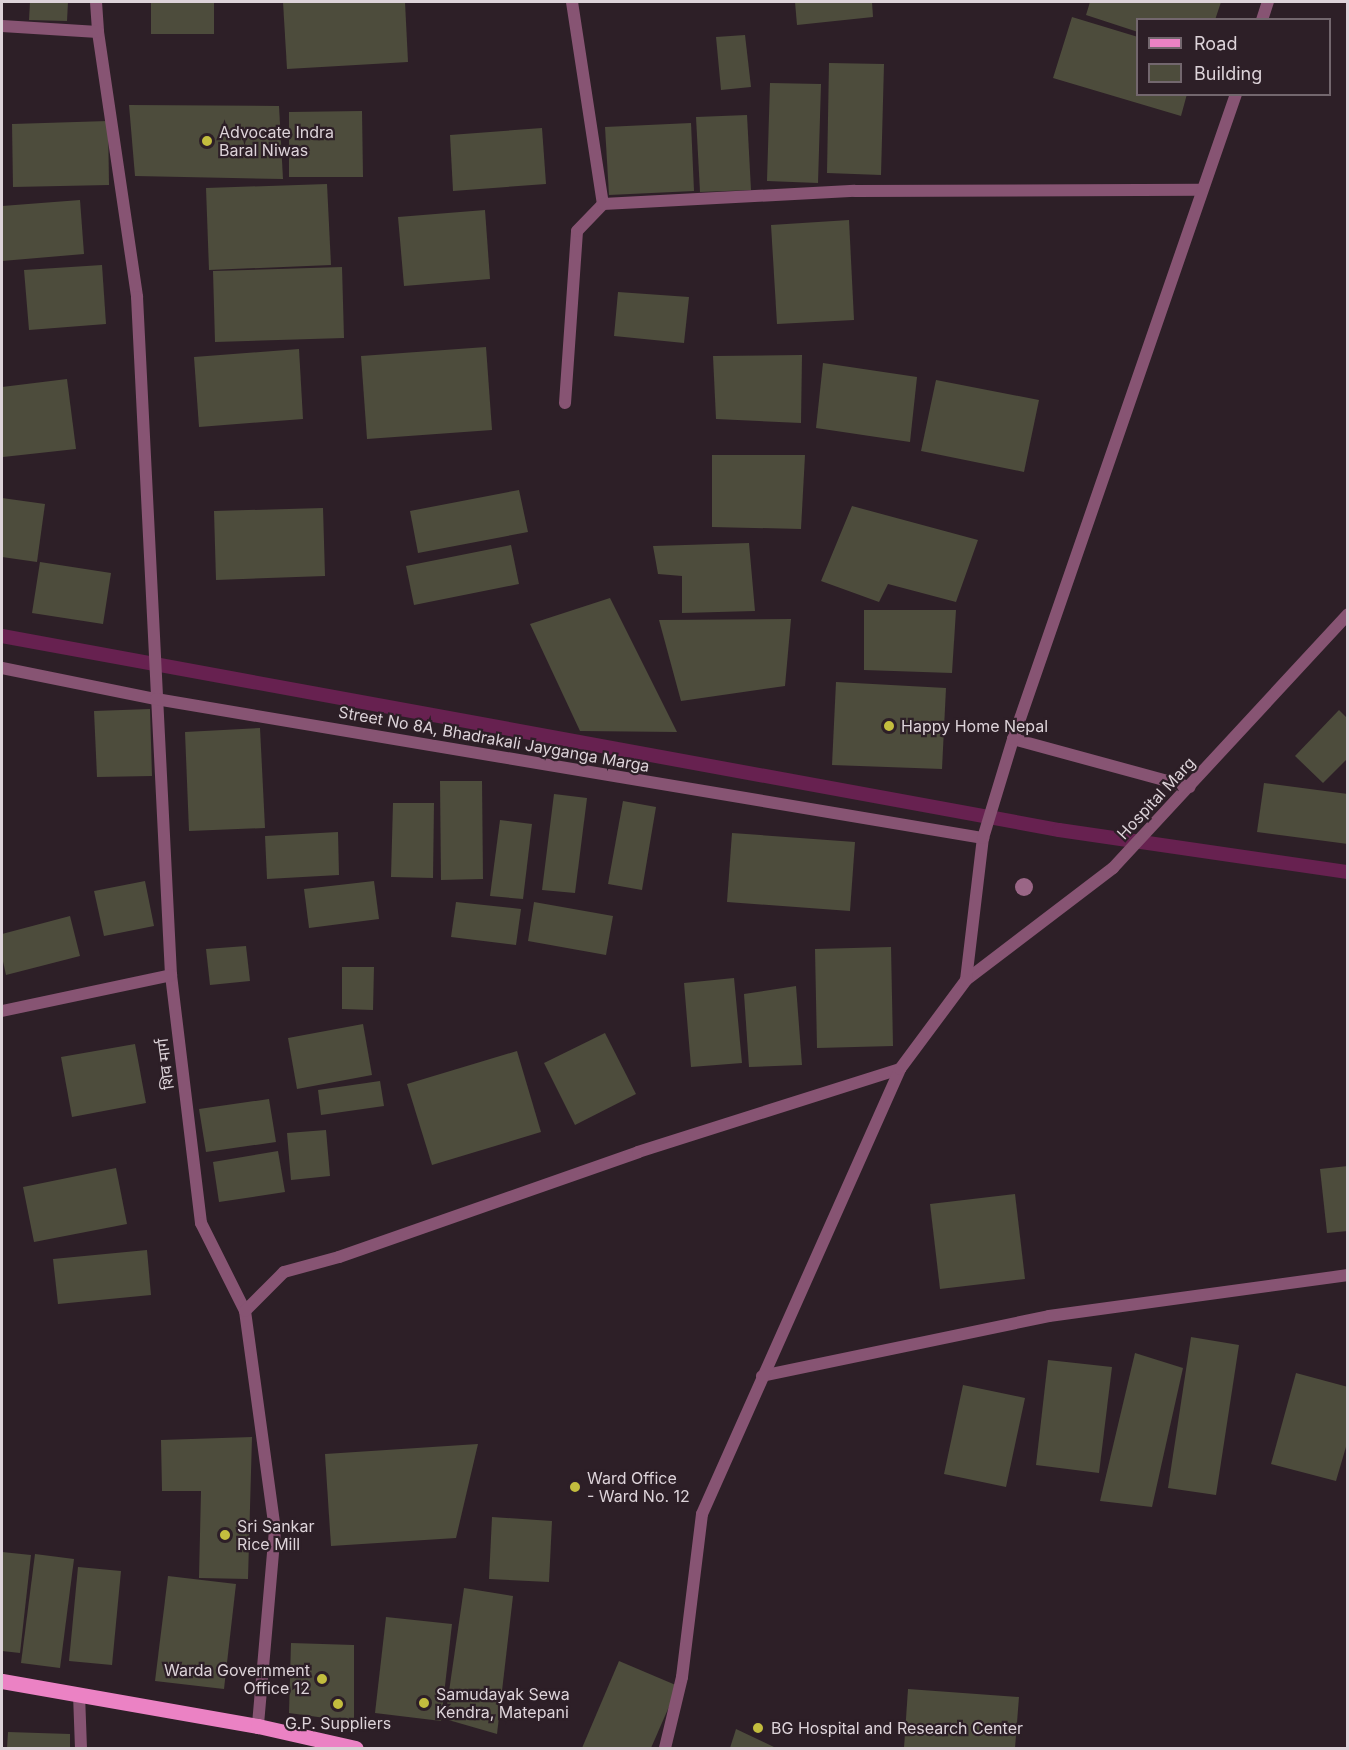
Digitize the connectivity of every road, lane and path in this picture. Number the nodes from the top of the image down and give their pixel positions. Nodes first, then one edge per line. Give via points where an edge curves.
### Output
1 (96, 2) edge
2 (572, 2) edge
3 (1268, 2) edge
4 (1263, 18) edge
5 (2, 26) edge
6 (98, 32) junction
7 (1235, 96) edge
8 (1202, 190) junction
9 (603, 204) junction
10 (565, 403) dead end
11 (1347, 614) edge
12 (2, 668) edge
13 (156, 699) junction
14 (1013, 739) junction
15 (1190, 788) junction
16 (983, 838) junction
17 (171, 975) junction
18 (966, 980) junction
19 (2, 1011) edge
20 (900, 1069) junction
21 (1347, 1275) edge
22 (245, 1311) junction
23 (762, 1376) junction
24 (2, 1681) edge
25 (79, 1694) junction
26 (258, 1726) junction
27 (81, 1749) edge
28 (356, 1749) edge
29 (665, 1749) edge

1 - 6 street, शिव मार्ग
2 - 9 street
3 - 4 street
5 - 6 street
6 - 13 street, शिव मार्ग via 137,297
7 - 8 street
8 - 9 street via 855,191
8 - 14 street
9 - 10 street via 577,231
11 - 15 street, Hospital Marg
12 - 13 street, Street No 8A, Bhadrakali Jayganga Marga
13 - 16 street, Street No 8A, Bhadrakali Jayganga Marga
13 - 17 street, शिव मार्ग
14 - 15 street
14 - 16 street
15 - 18 street, Hospital Marg via 1113,868
16 - 18 street
17 - 19 street
17 - 22 street, शिव मार्ग via 201,1223
18 - 20 street
20 - 22 street via 638,1152 339,1257 284,1272
20 - 23 street
21 - 23 street via 1049,1316
22 - 26 street, शिव मार्ग via 275,1530
23 - 29 street via 702,1514 682,1677
24 - 25 main road
25 - 26 main road
25 - 27 street
26 - 28 main road

